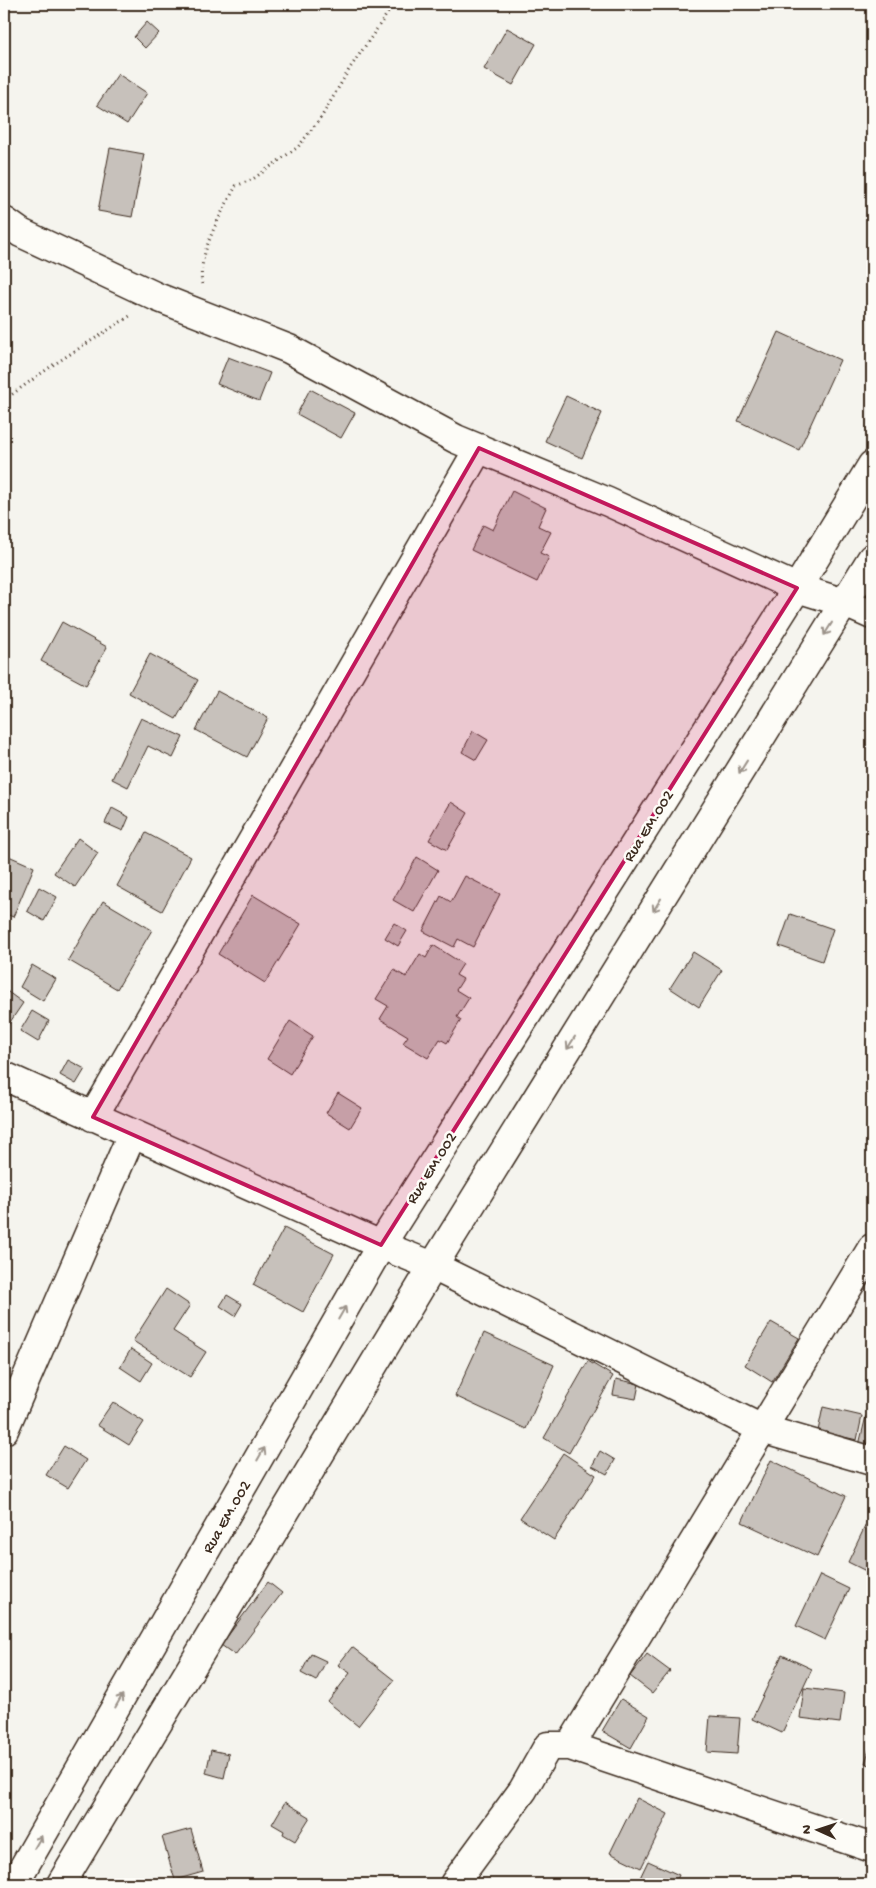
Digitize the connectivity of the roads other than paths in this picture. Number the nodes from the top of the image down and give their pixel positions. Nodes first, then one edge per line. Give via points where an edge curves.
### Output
1 (4, 221) edge
2 (479, 448) junction
3 (872, 465) edge
4 (872, 558) edge
5 (797, 588) junction
6 (845, 603) junction
7 (872, 615) edge
8 (4, 1076) edge
9 (93, 1117) junction
10 (132, 1134) junction
11 (381, 1245) junction
12 (872, 1248) edge
13 (433, 1266) junction
14 (762, 1429) junction
15 (4, 1430) edge
16 (872, 1461) edge
17 (570, 1746) junction
18 (872, 1848) edge
19 (14, 1884) edge
20 (61, 1884) edge
21 (454, 1884) edge

1 - 2 street via 29,237 157,297 289,349 456,439
2 - 5 street via 608,502
2 - 9 street
3 - 5 street, Rua EM.002
4 - 6 street
5 - 6 street
5 - 11 street, Rua EM.002
6 - 7 street
6 -> 13 street
8 - 9 street
9 - 10 street
10 - 11 street
10 - 15 street
11 - 13 street
19 -> 11 street, Rua EM.002
12 - 14 street
13 - 14 street
13 - 20 street
14 - 16 street
14 - 17 street
17 - 18 street
17 - 21 street via 548,1746 523,1790

